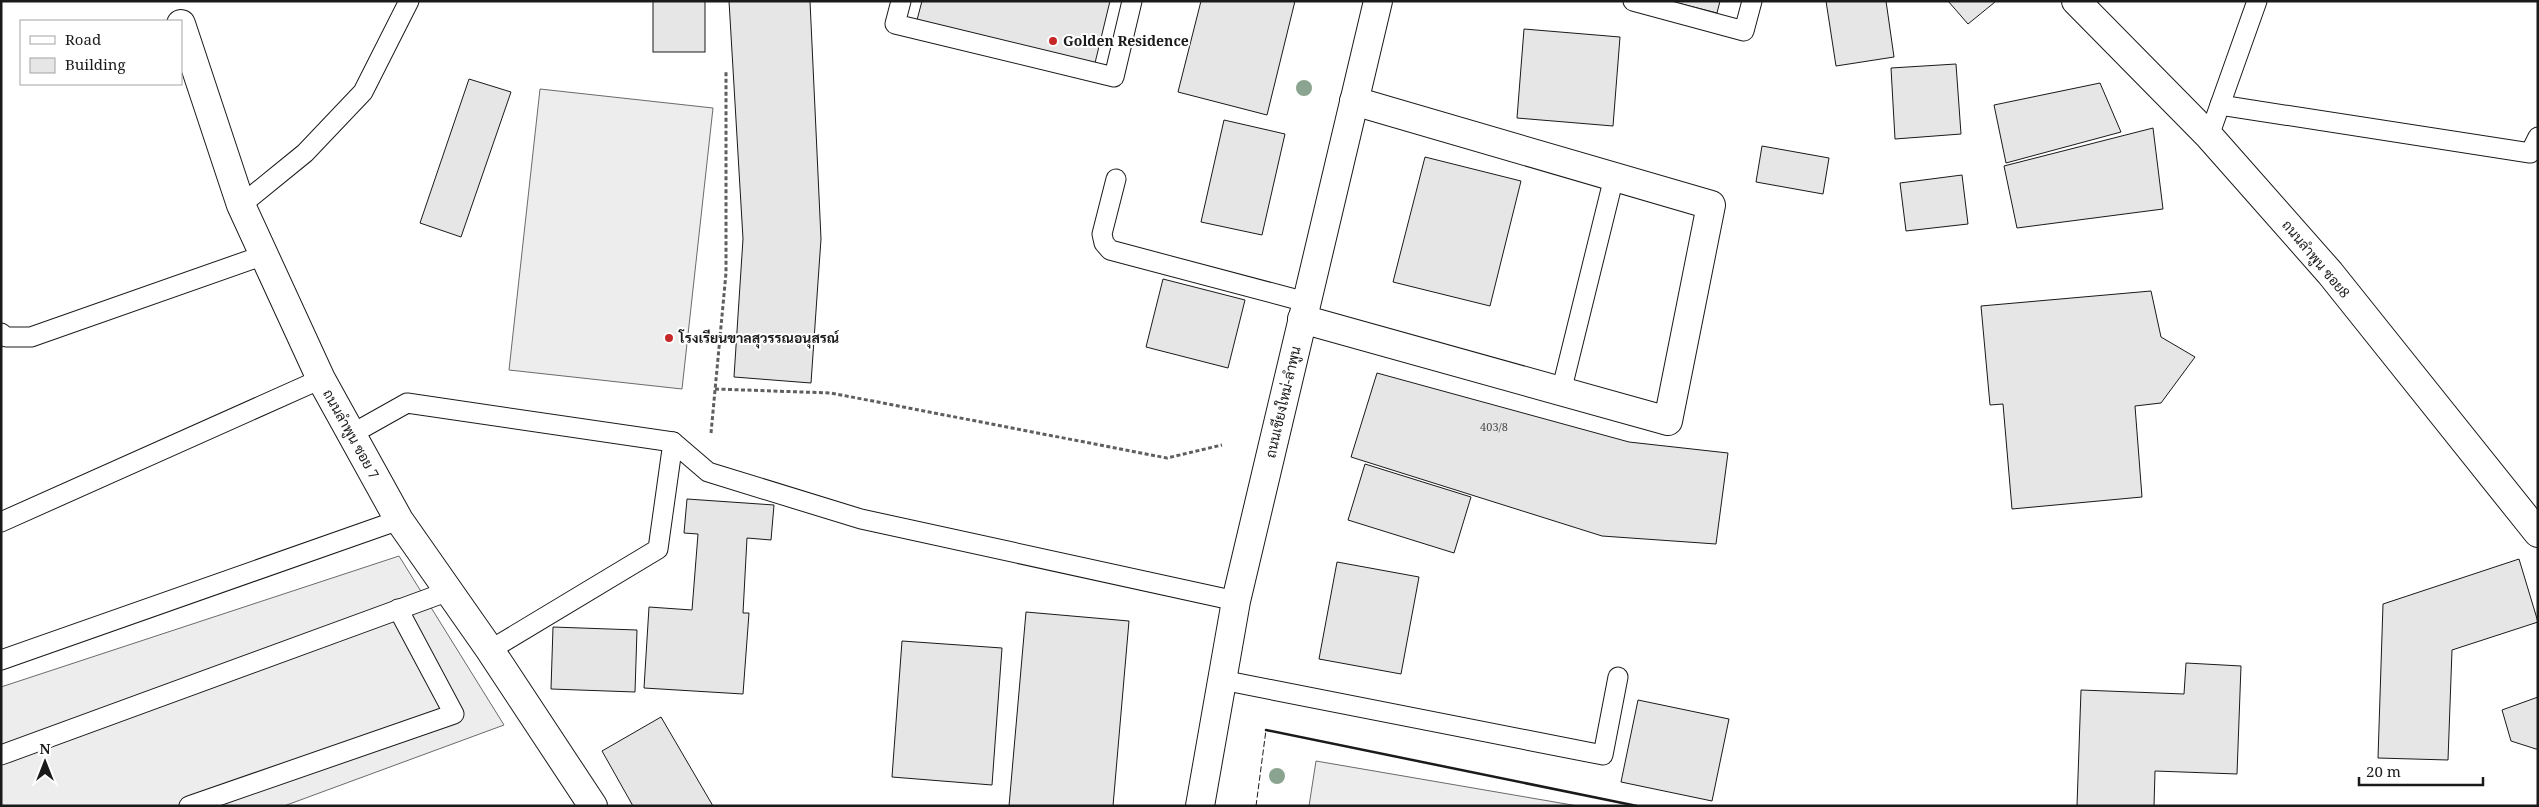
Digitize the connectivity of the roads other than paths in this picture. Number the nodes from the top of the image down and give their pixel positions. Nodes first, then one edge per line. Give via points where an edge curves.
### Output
1 (174, 1) edge
2 (409, 1) edge
3 (901, 1) edge
4 (1132, 1) edge
5 (1378, 1) edge
6 (1633, 1) edge
7 (1752, 1) edge
8 (2076, 1) edge
9 (2257, 1) edge
10 (180, 20) edge
11 (182, 25) edge
12 (1354, 101) junction
13 (2220, 105) junction
14 (2209, 136) junction
15 (2538, 136) edge
16 (1614, 177) junction
17 (1116, 179) dead end
18 (241, 205) junction
19 (264, 255) junction
20 (1304, 311) junction
21 (1, 334) edge
22 (321, 379) junction
23 (1561, 392) junction
24 (350, 435) junction
25 (673, 442) junction
26 (399, 520) junction
27 (1, 522) edge
28 (2538, 533) edge
29 (449, 590) junction
30 (1236, 601) junction
31 (398, 609) junction
32 (490, 650) junction
33 (1, 660) edge
34 (1618, 676) dead end
35 (1222, 680) junction
36 (1, 755) edge
37 (189, 806) edge
38 (593, 806) edge
39 (1200, 806) edge

1 - 10 street, ถนนลำพูน ซอย 7
2 - 18 lane via 363,92 305,153
3 - 4 lane via 895,24 1114,77
5 - 12 street, ถนนเชียงใหม่-ลำพูน
6 - 7 lane via 1744,31
8 - 14 street, ถนนลำพูน ซอย8
9 - 13 lane
11 - 18 street, ถนนลำพูน ซอย 7
12 - 16 street
12 - 20 street, ถนนเชียงใหม่-ลำพูน
13 - 14 lane
13 - 15 lane via 2530,153
14 - 28 street, ถนนลำพูน ซอย8 via 2330,273
16 - 23 lane
16 - 23 street via 1711,205 1668,421
17 - 20 lane via 1102,234 1110,250
18 - 19 street, ถนนลำพูน ซอย 7
19 - 21 lane via 31,337
19 - 22 street, ถนนลำพูน ซอย 7
20 - 23 street
20 - 30 street, ถนนเชียงใหม่-ลำพูน
22 - 24 street, ถนนลำพูน ซอย 7
22 - 27 lane
24 - 25 lane via 407,403
24 - 26 street, ถนนลำพูน ซอย 7
25 - 30 lane via 708,472 861,519
25 - 32 lane via 658,549
26 - 29 street, ถนนลำพูน ซอย 7
26 - 33 lane
29 - 31 lane
29 - 32 street, ถนนลำพูน ซอย 7
30 - 35 street, ถนนเชียงใหม่-ลำพูน
31 - 36 lane
31 - 37 lane via 454,714
32 - 38 street, ถนนลำพูน ซอย 7
34 - 35 lane via 1603,755
35 - 39 street, ถนนเชียงใหม่-ลำพูน

